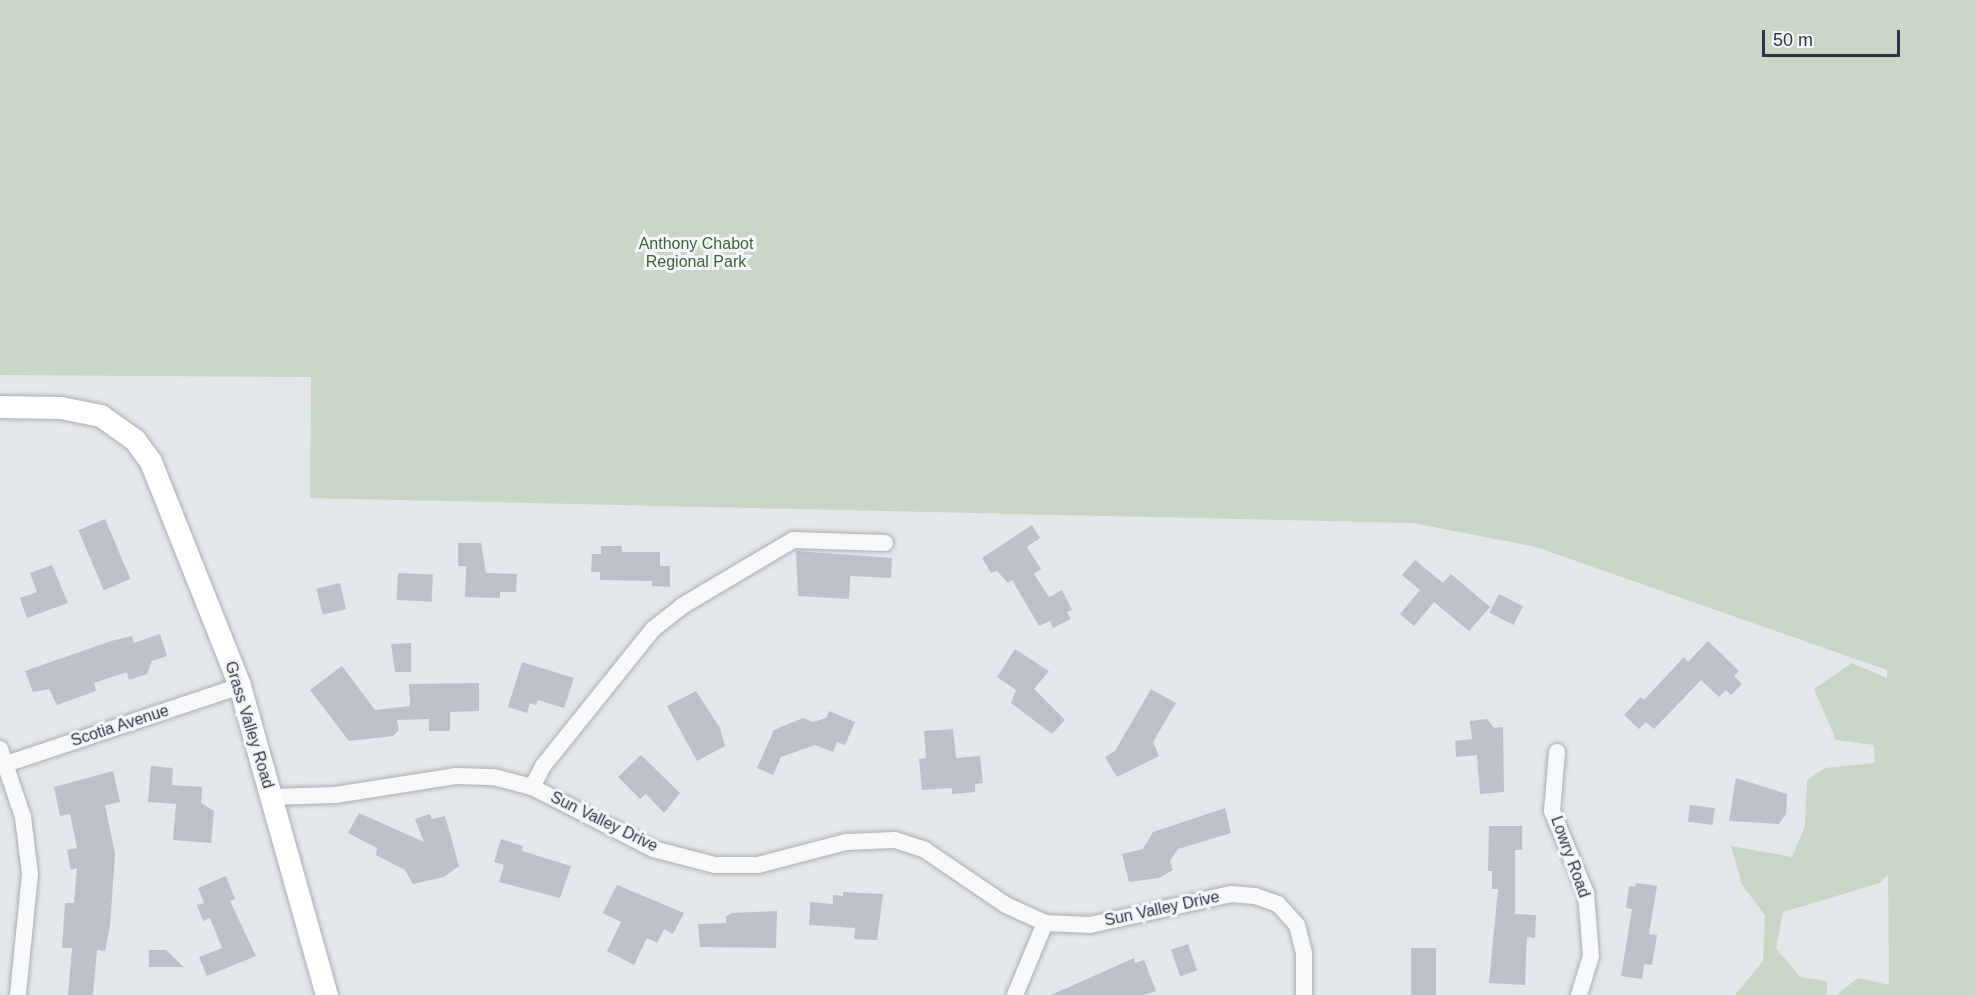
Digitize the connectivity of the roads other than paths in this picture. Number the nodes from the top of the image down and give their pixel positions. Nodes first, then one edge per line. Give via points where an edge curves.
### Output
1 (0, 407) edge
2 (885, 543) dead end
3 (240, 686) junction
4 (1557, 752) dead end
5 (2, 760) edge
6 (532, 787) junction
7 (270, 797) junction
8 (1045, 923) junction
9 (18, 995) edge
10 (327, 995) edge
11 (1015, 995) edge
12 (1304, 995) edge
13 (1579, 995) edge

1 - 3 main road, Grass Valley Road via 61,408 101,416 128,434 151,462
2 - 6 street via 793,540 682,606 653,629 543,766
3 - 5 street, Scotia Avenue
3 - 7 main road, Grass Valley Road
4 - 13 street, Lowry Road via 1552,811 1586,893 1591,956
5 - 9 street via 23,817 30,874
6 - 7 street, Sun Valley Drive via 494,777 456,776 335,795
6 - 8 street, Sun Valley Drive via 653,849 715,865 758,865 846,842 895,840 925,850 1006,905
7 - 10 main road, Grass Valley Road
8 - 11 street
8 - 12 street, Sun Valley Drive via 1090,925 1231,894 1256,896 1278,904 1297,925 1304,954

